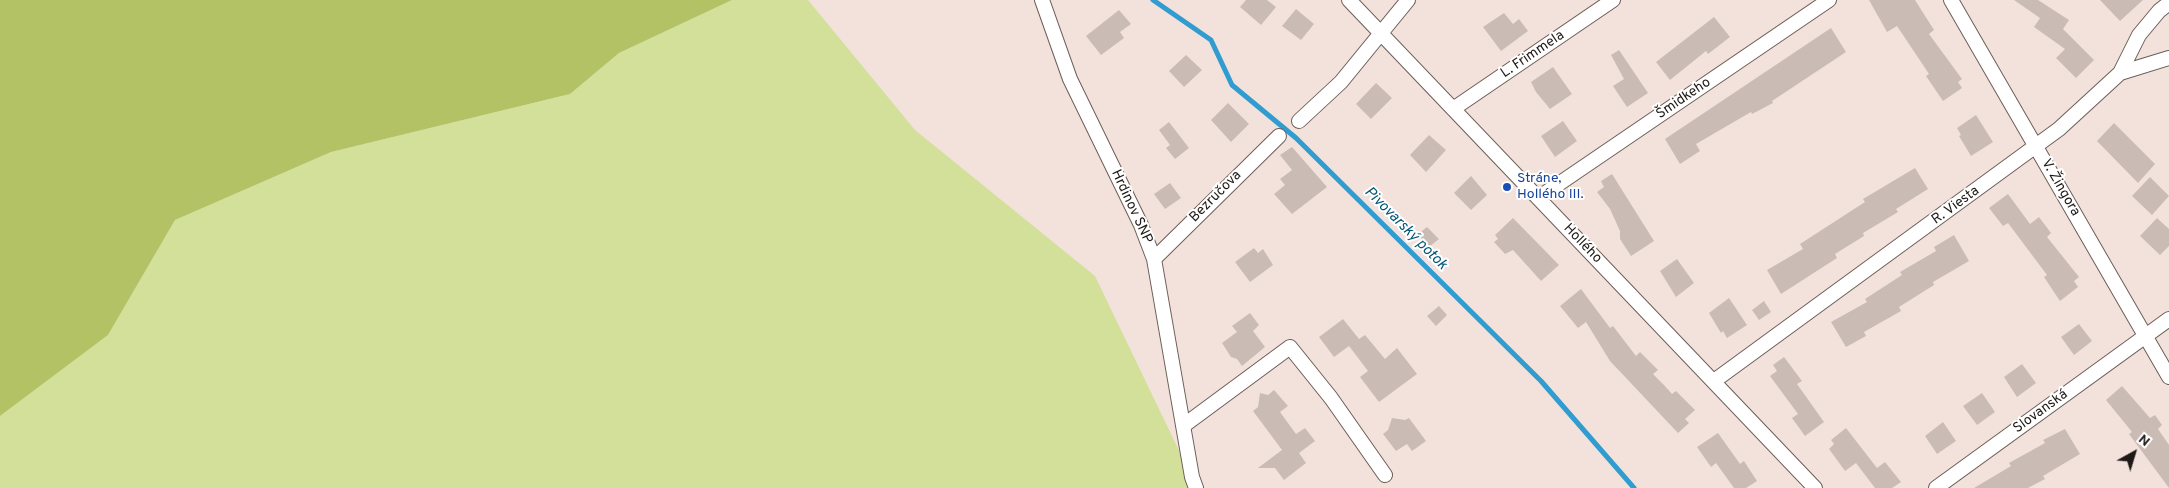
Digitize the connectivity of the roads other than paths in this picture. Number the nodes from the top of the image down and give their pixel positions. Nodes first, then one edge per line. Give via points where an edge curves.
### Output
1 (1042, 0) edge
2 (1349, 0) edge
3 (1408, 0) edge
4 (1613, 0) edge
5 (1829, 0) edge
6 (1951, 0) edge
7 (2169, 3) edge
8 (1381, 33) junction
9 (2169, 58) edge
10 (2120, 73) junction
11 (1453, 109) junction
12 (1299, 121) dead end
13 (1279, 136) dead end
14 (2036, 147) junction
15 (1538, 198) junction
16 (1154, 258) junction
17 (2169, 320) edge
18 (2145, 336) junction
19 (2169, 377) edge
20 (1714, 381) junction
21 (1183, 426) junction
22 (1385, 474) dead end
23 (1196, 488) edge
24 (1815, 488) edge
25 (1936, 488) edge

1 - 16 street, Hrdinov SNP via 1070,79
2 - 8 street, Hollého
3 - 8 street
4 - 11 street, L. Frimmela
5 - 15 street, Šmidkeho
6 - 14 street, V. Žingora
7 - 10 street, R. Viesta via 2138,35
8 - 11 street, Hollého
8 - 12 street via 1341,82
9 - 10 street
10 - 14 street, R. Viesta
11 - 15 street, Hollého
13 - 16 street, Bezručova
14 - 18 street, V. Žingora
14 - 20 street, R. Viesta
15 - 20 street, Hollého
16 - 21 street, Hrdinov SNP
17 - 18 street, Slovanská
18 - 19 street, V. Žingora
18 - 25 street, Slovanská
20 - 24 street, Hollého
21 - 22 street via 1290,347
21 - 23 street, Hrdinov SNP

